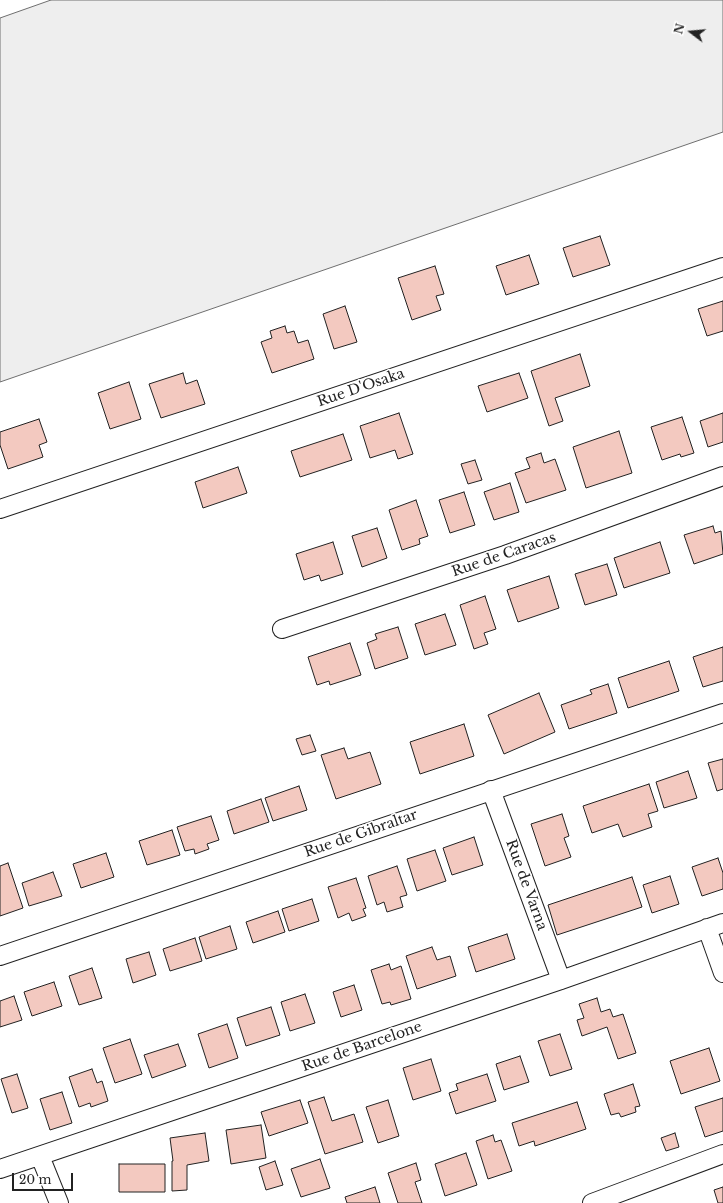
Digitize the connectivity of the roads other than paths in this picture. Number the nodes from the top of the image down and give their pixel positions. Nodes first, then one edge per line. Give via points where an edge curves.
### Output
1 (723, 267) edge
2 (723, 476) edge
3 (0, 509) edge
4 (282, 629) dead end
5 (723, 713) edge
6 (491, 790) junction
7 (715, 926) edge
8 (0, 956) edge
9 (723, 973) edge
10 (561, 980) junction
11 (723, 1154) edge
12 (40, 1156) junction
13 (0, 1169) edge
14 (59, 1203) edge
15 (592, 1203) edge

1 - 3 street, Rue D'Osaka
2 - 4 street, Rue de Caracas via 504,556
5 - 6 street, Rue de Gibraltar
6 - 8 street, Rue de Gibraltar
6 - 10 street, Rue de Varna
7 - 9 street
7 - 10 street, Rue de Barcelone
10 - 12 street, Rue de Barcelone
11 - 15 street
12 - 13 street, Rue de Barcelone
12 - 14 street

